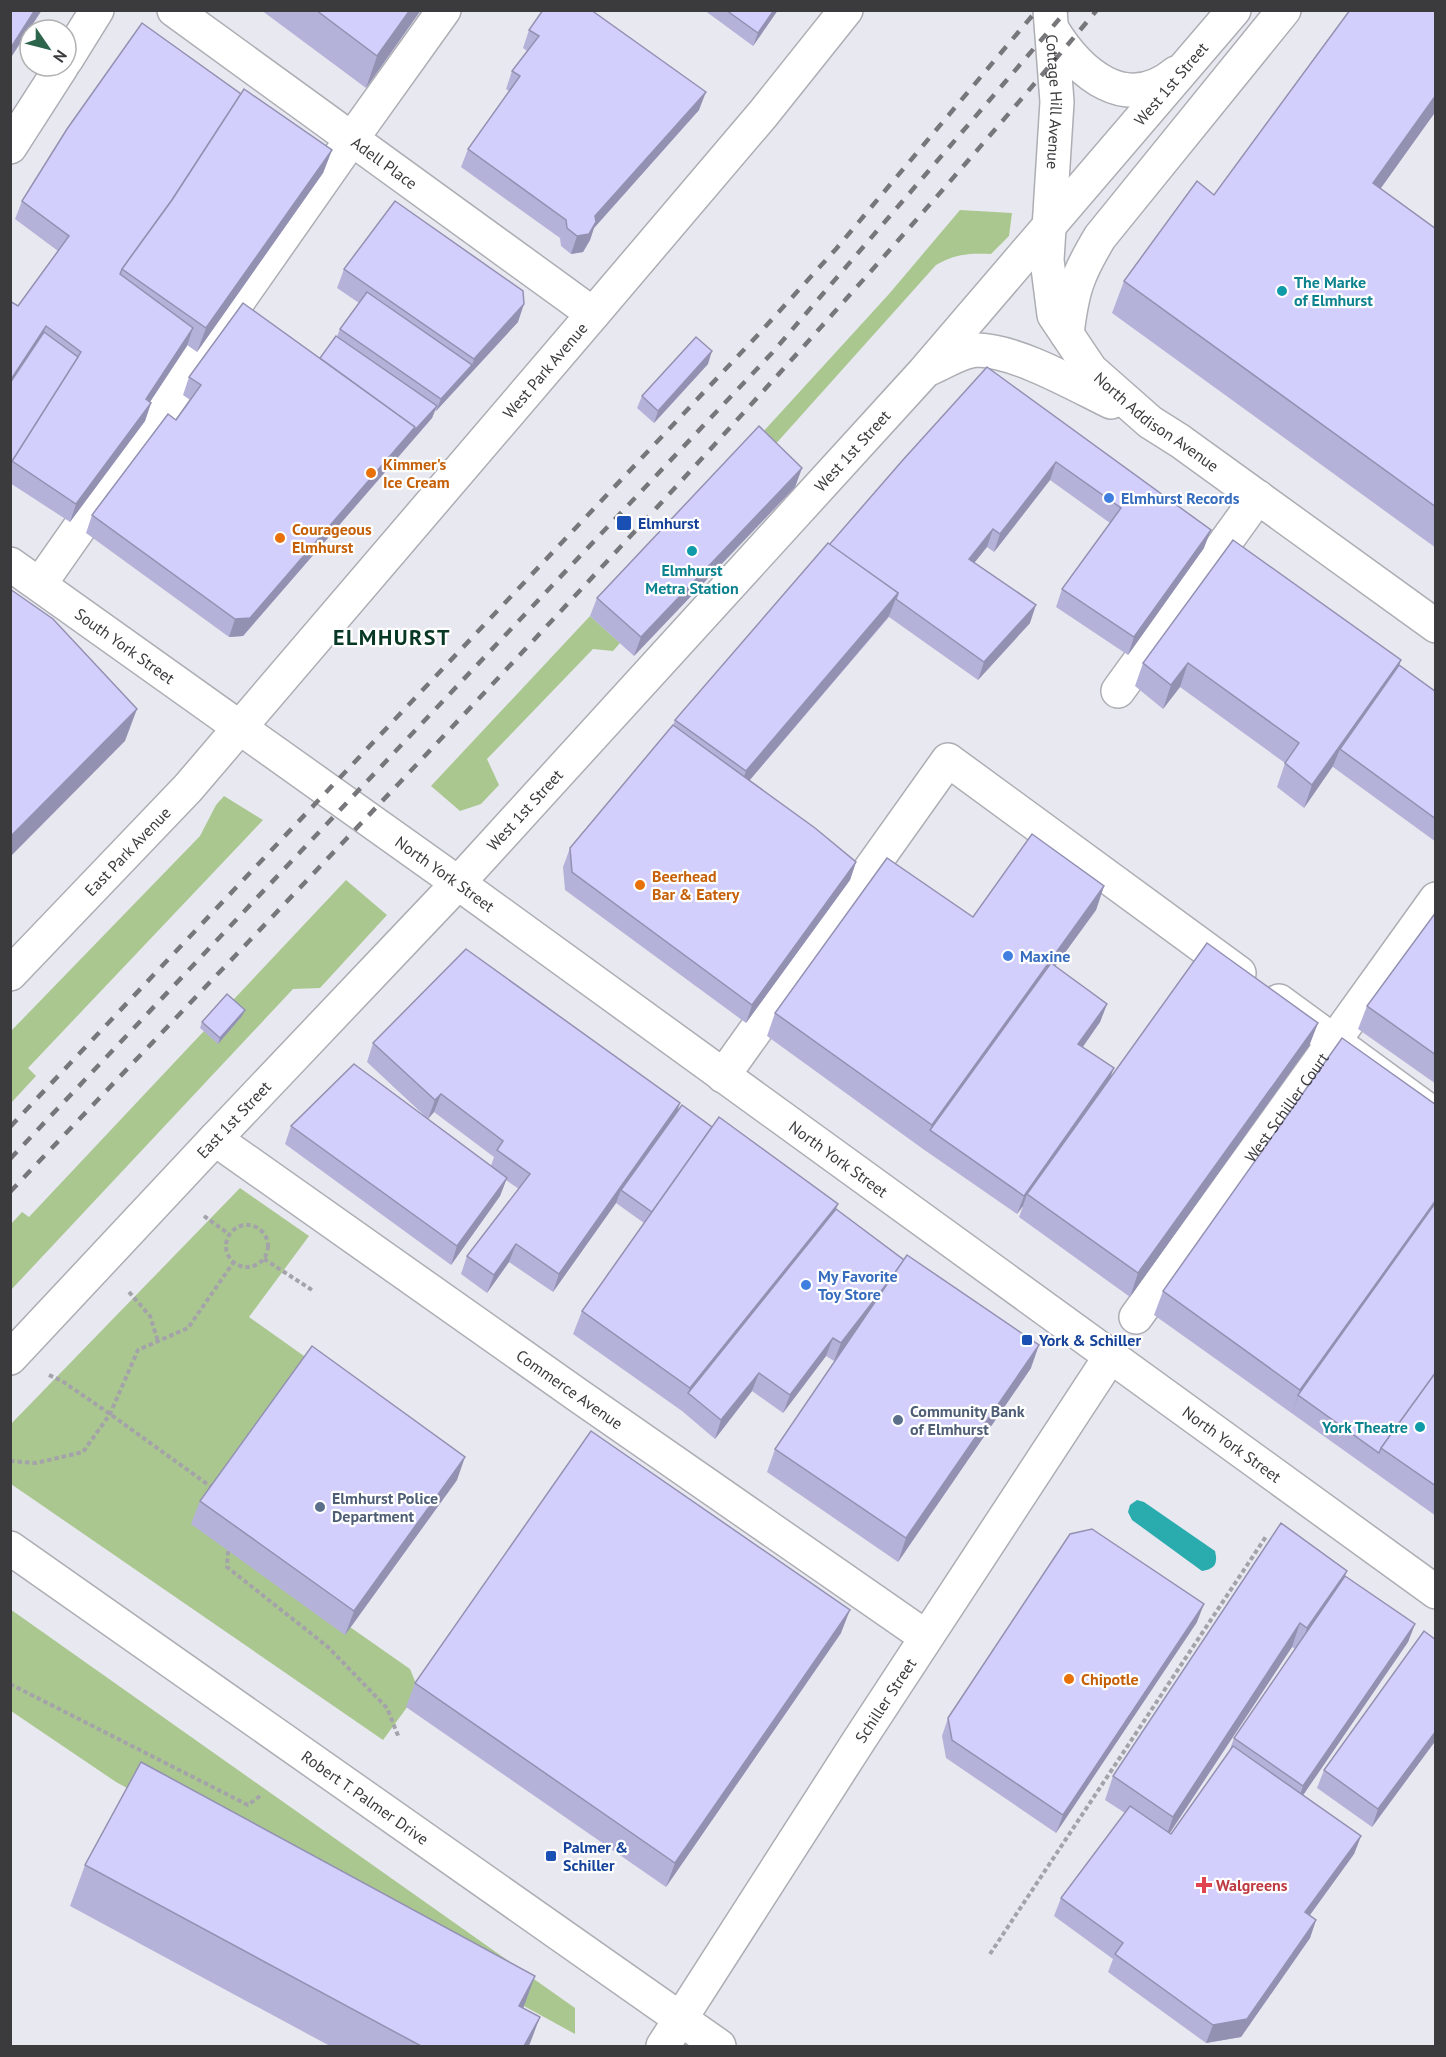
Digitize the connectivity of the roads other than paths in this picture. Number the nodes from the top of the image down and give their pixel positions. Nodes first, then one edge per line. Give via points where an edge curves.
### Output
1 (97, 10) edge
2 (174, 10) edge
3 (444, 10) edge
4 (846, 10) edge
5 (1234, 10) edge
6 (1284, 10) edge
7 (1051, 20) edge
8 (78, 41) edge
9 (1191, 60) junction
10 (54, 78) edge
11 (351, 140) junction
12 (10, 147) edge
13 (1049, 228) junction
14 (593, 314) junction
15 (1067, 334) junction
16 (924, 372) junction
17 (1150, 422) junction
18 (1258, 497) junction
19 (10, 564) edge
20 (40, 584) junction
21 (1436, 626) edge
22 (1118, 691) dead end
23 (240, 726) junction
24 (458, 883) junction
25 (1436, 898) edge
26 (12, 971) edge
27 (1333, 1041) junction
28 (723, 1076) junction
29 (1436, 1116) edge
30 (215, 1139) junction
31 (1136, 1317) dead end
32 (1110, 1357) junction
33 (10, 1358) edge
34 (10, 1548) edge
35 (1436, 1592) edge
36 (926, 1637) junction
37 (680, 2019) junction
38 (663, 2046) edge
39 (719, 2046) edge

1 - 8 street
2 - 11 street, Adell Place
3 - 11 street
4 - 14 street, West Park Avenue
5 - 9 street, West 1st Street
6 - 15 street via 1100,237 1075,282
7 - 9 street via 1064,49 1083,69 1121,90 1145,90 1167,81
7 - 13 street, Cottage Hill Avenue via 1057,102
9 - 13 street, West 1st Street
10 - 12 street
11 - 14 street, Adell Place
11 - 20 street
13 - 15 street, North Addison Avenue via 1047,260 1054,315
13 - 16 street, West 1st Street
14 - 23 street, West Park Avenue
15 - 17 street, North Addison Avenue via 1091,370
16 - 17 street via 977,350 1001,354 1036,366
16 - 24 street, West 1st Street
17 - 18 street, North Addison Avenue
18 - 21 street, North Addison Avenue
18 - 22 street
19 - 20 street, South York Street
20 - 23 street, South York Street
23 - 24 street, North York Street
23 - 26 street, East Park Avenue via 188,788
24 - 28 street, North York Street
24 - 30 street, East 1st Street
25 - 27 street, West Schiller Court
27 - 28 street via 948,760
27 - 29 street
27 - 31 street, West Schiller Court
28 - 32 street, North York Street
30 - 33 street, East 1st Street
30 - 36 street, Commerce Avenue
32 - 35 street, North York Street
32 - 36 street, Schiller Street
34 - 37 street, Robert T. Palmer Drive
36 - 37 street, Schiller Street
37 - 38 street, Schiller Street
37 - 39 street, Robert T. Palmer Drive

